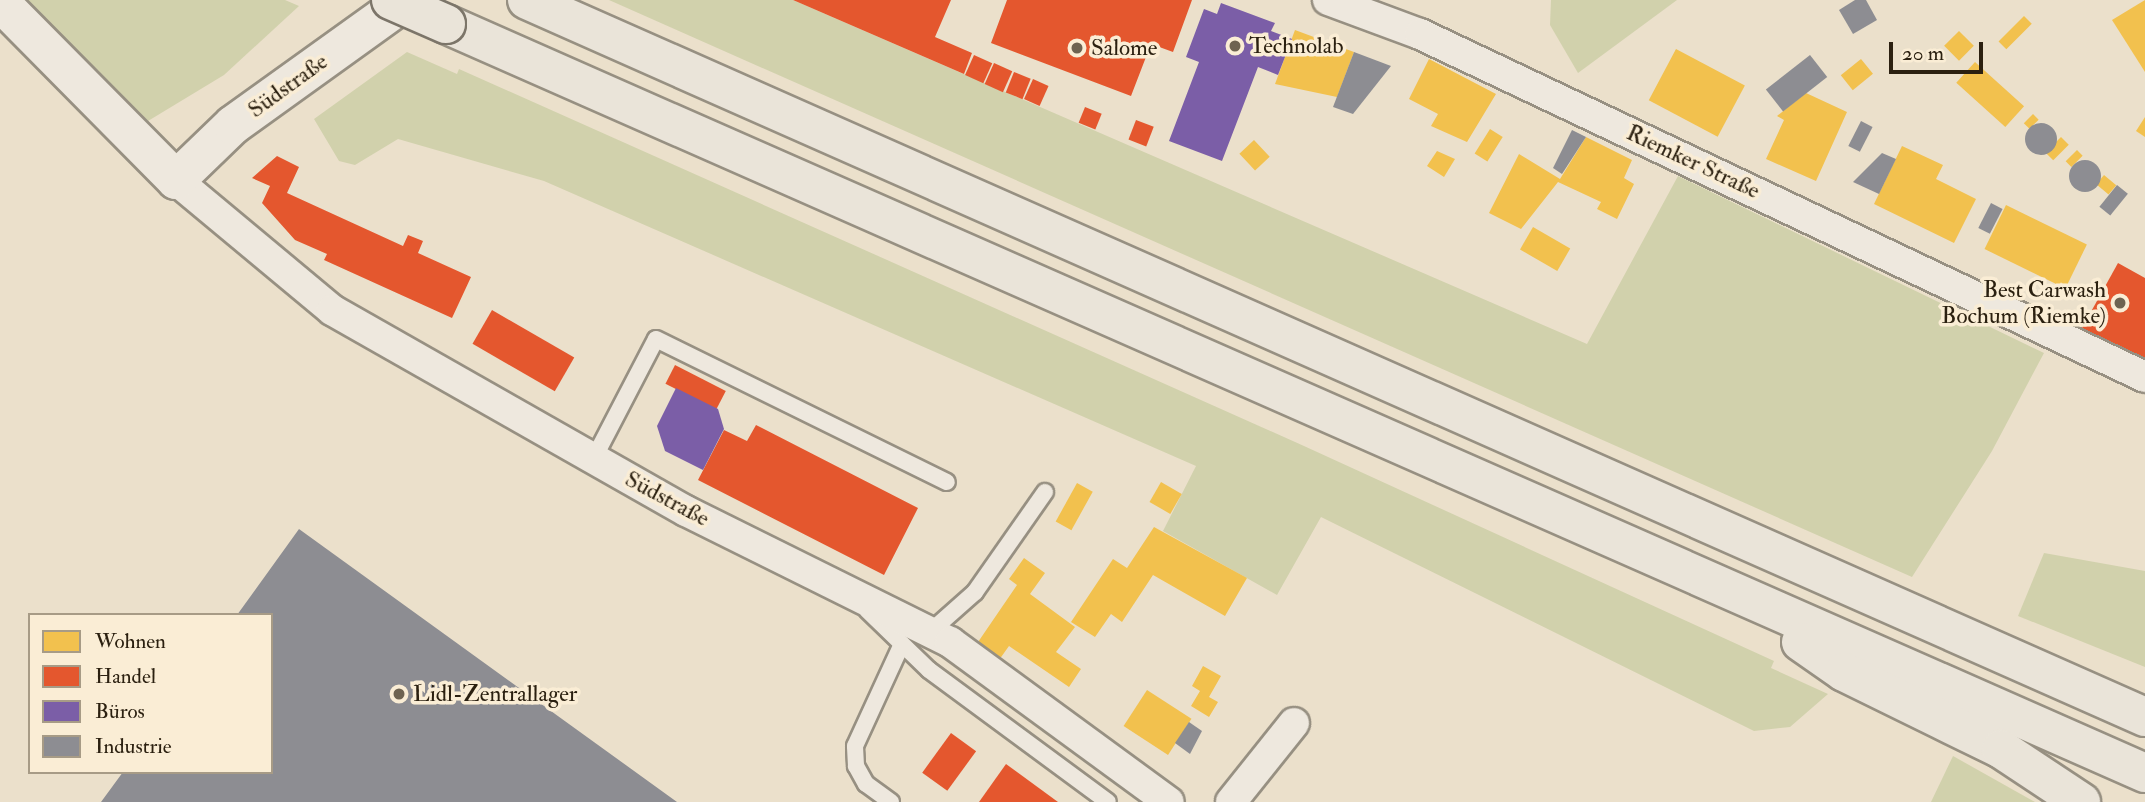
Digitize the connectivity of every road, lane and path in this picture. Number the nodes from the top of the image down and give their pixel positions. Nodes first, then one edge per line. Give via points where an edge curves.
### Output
1 (391, 0) edge
2 (407, 0) edge
3 (527, 0) edge
4 (1328, 0) edge
5 (0, 2) edge
6 (176, 180) junction
7 (2145, 377) edge
8 (593, 460) junction
9 (947, 482) dead end
10 (1045, 492) dead end
11 (848, 592) junction
12 (1725, 592) junction
13 (930, 632) junction
14 (902, 644) junction
15 (2145, 717) edge
16 (1294, 723) dead end
17 (2145, 773) edge
18 (1109, 801) edge
19 (891, 802) edge
20 (1168, 802) edge
21 (1231, 802) edge
22 (2081, 802) edge

1 - 12 highway, bridge
2 - 6 street, Südstraße via 233,125
3 - 15 highway
4 - 7 street, Riemker Straße via 1420,34
5 - 6 street, Südstraße
6 - 8 street, Südstraße via 332,310
8 - 9 lane via 656,339
8 - 11 street, Südstraße
10 - 13 lane via 975,592
11 - 13 street, Südstraße
11 - 14 lane
12 - 17 highway
12 - 22 highway via 1844,672 2001,748
13 - 20 street, Südstraße
14 - 18 lane
14 - 19 lane via 855,746 856,766 866,784
16 - 21 street

